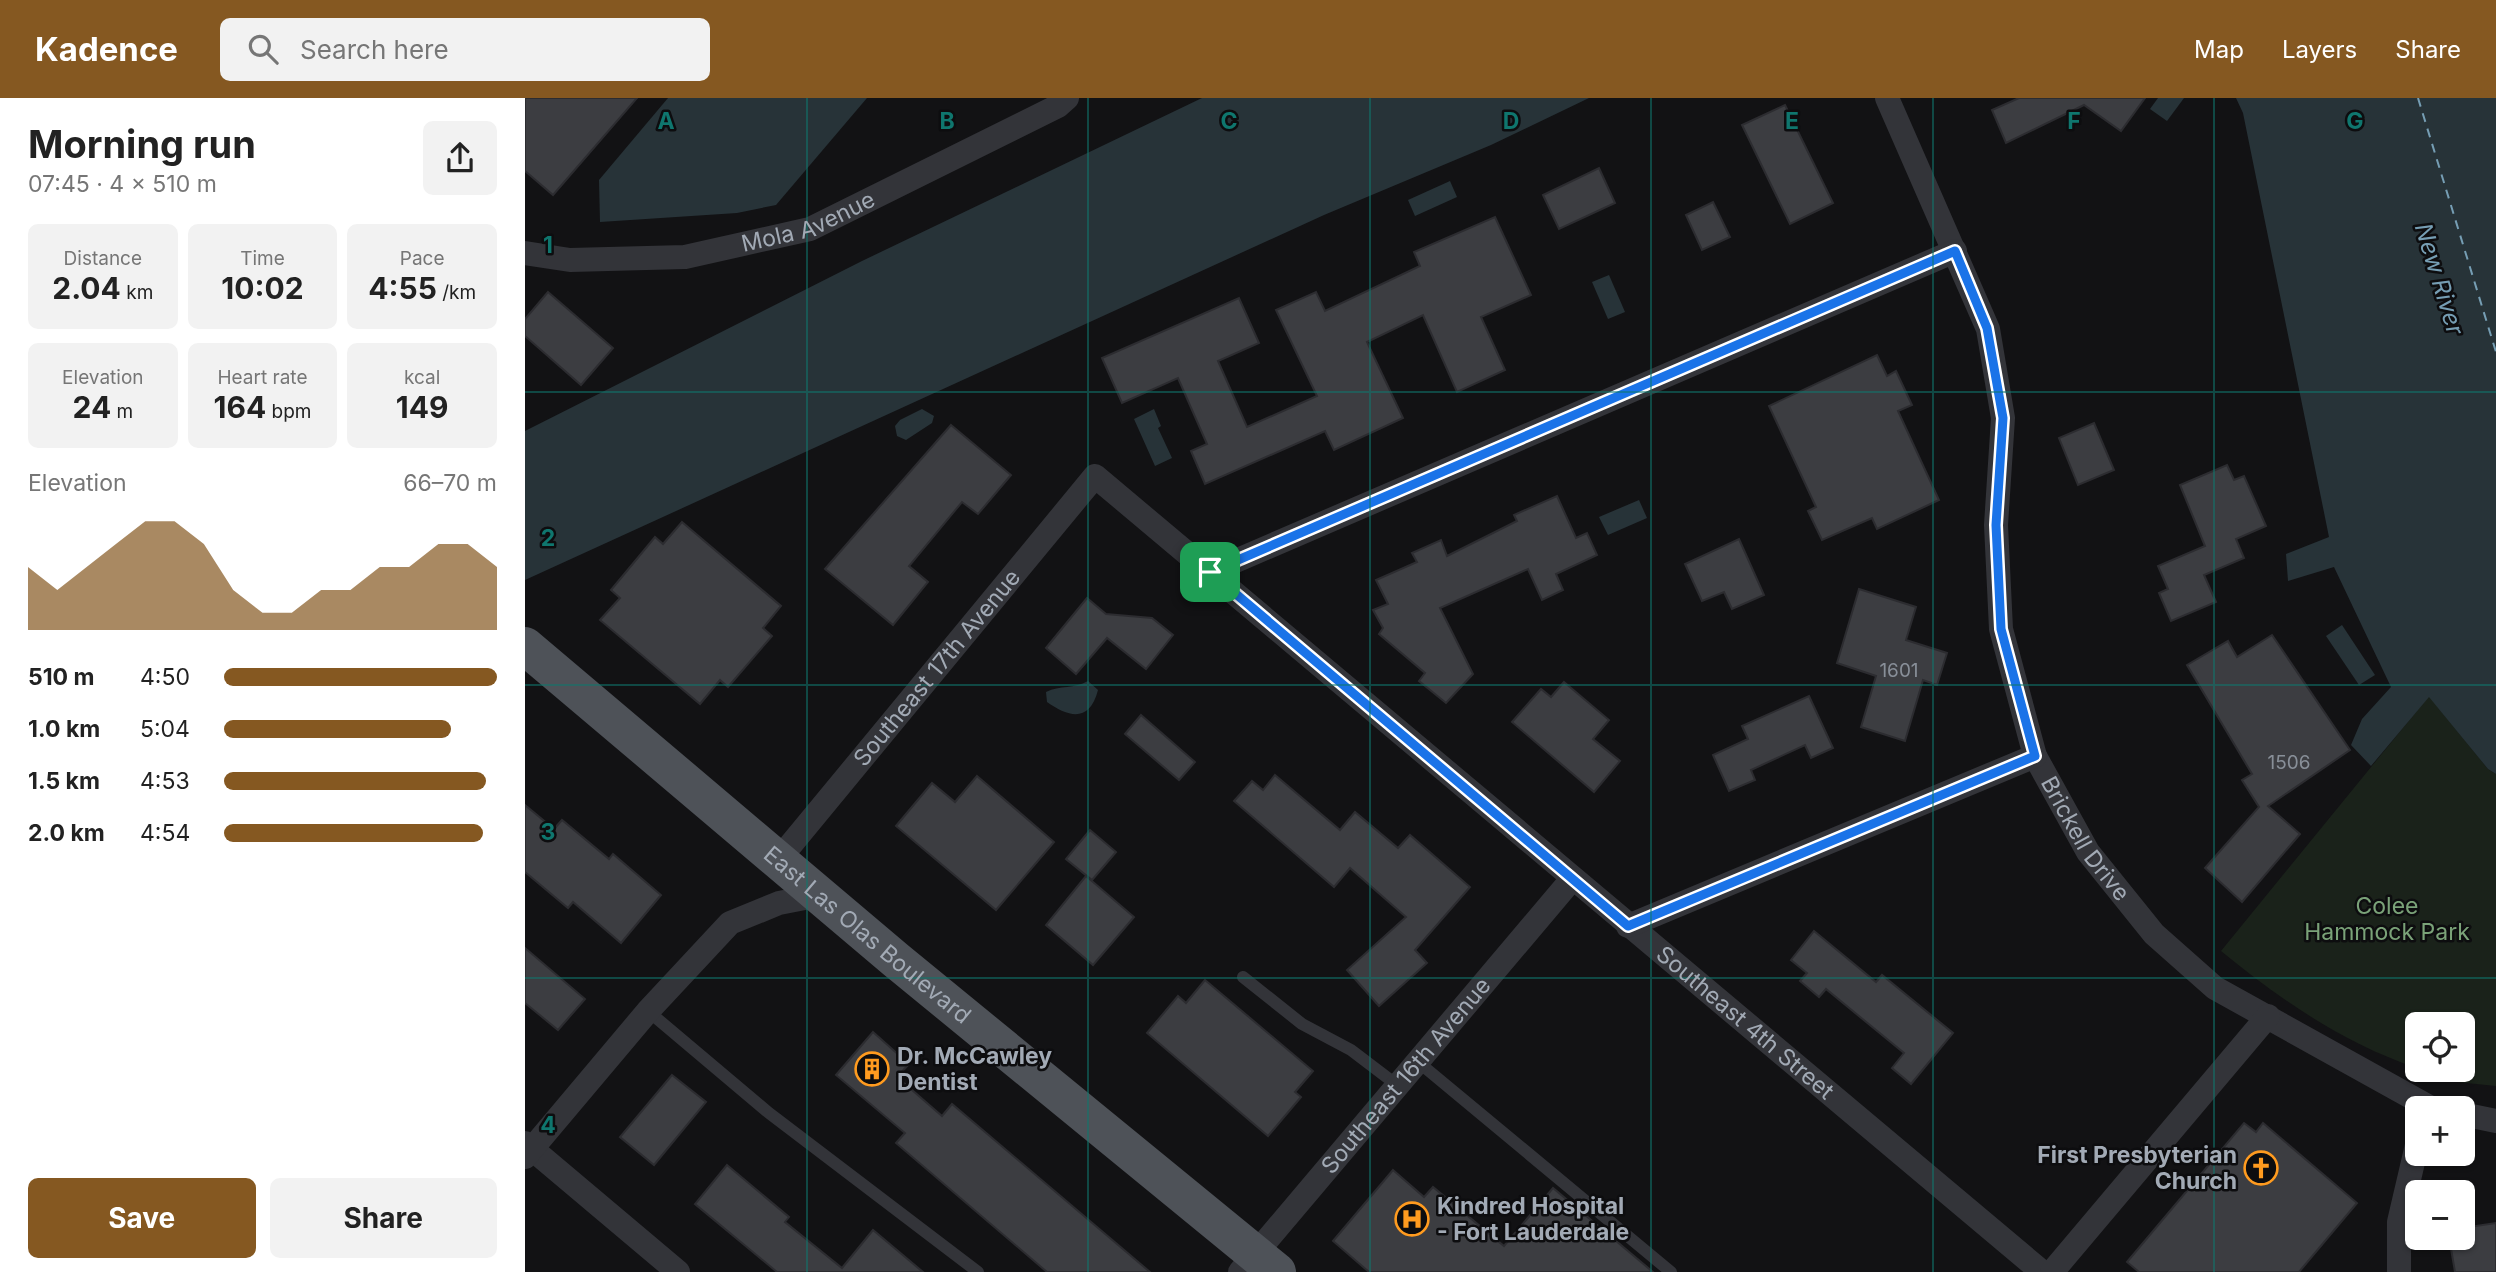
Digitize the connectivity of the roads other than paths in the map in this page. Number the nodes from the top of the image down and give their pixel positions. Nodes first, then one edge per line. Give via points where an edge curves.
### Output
1 (1067, 98) edge
2 (1887, 98) edge
3 (1955, 251) junction
4 (525, 253) edge
5 (1095, 476) joint
6 (1210, 572) junction
7 (525, 646) edge
8 (2035, 756) junction
9 (779, 859) junction
10 (1572, 878) junction
11 (820, 894) junction
12 (1628, 926) junction
13 (1243, 977) dead end
14 (648, 1011) junction
15 (2268, 1016) junction
16 (1417, 1061) junction
17 (1397, 1085) junction
18 (2408, 1096) edge
19 (2475, 1117) edge
20 (2496, 1121) edge
21 (527, 1149) edge
22 (2412, 1166) edge
23 (1257, 1266) edge
24 (678, 1272) edge
25 (978, 1272) edge
26 (1671, 1272) edge
27 (2042, 1272) edge
28 (2052, 1272) edge
29 (2399, 1272) edge

1 - 4 street, Mola Avenue via 810,229 685,257 570,260
2 - 3 street, Brickell Drive
3 - 6 street
3 - 8 street, Brickell Drive via 1987,328 2003,418 1996,525 2001,629
5 - 6 street, Southeast 4th Street
5 - 9 street, Southeast 17th Avenue
6 - 10 street, Southeast 4th Street
7 - 9 main road, East Las Olas Boulevard
8 - 12 street
8 - 15 street, Brickell Drive via 2088,852 2154,934 2215,988
9 - 11 main road, East Las Olas Boulevard
10 - 12 street, Southeast 4th Street
10 - 16 street, Southeast 16th Avenue
11 - 14 street via 779,902 730,923
11 - 23 main road, East Las Olas Boulevard
12 - 27 street, Southeast 4th Street
13 - 17 lane via 1302,1024 1351,1050
14 - 21 street
14 - 25 lane via 769,1113
15 - 18 street, Brickell Drive
15 - 28 street
16 - 17 street, Southeast 16th Avenue
16 - 26 lane
17 - 23 street, Southeast 16th Avenue
19 - 20 street
21 - 24 street
22 - 29 street via 2399,1222

